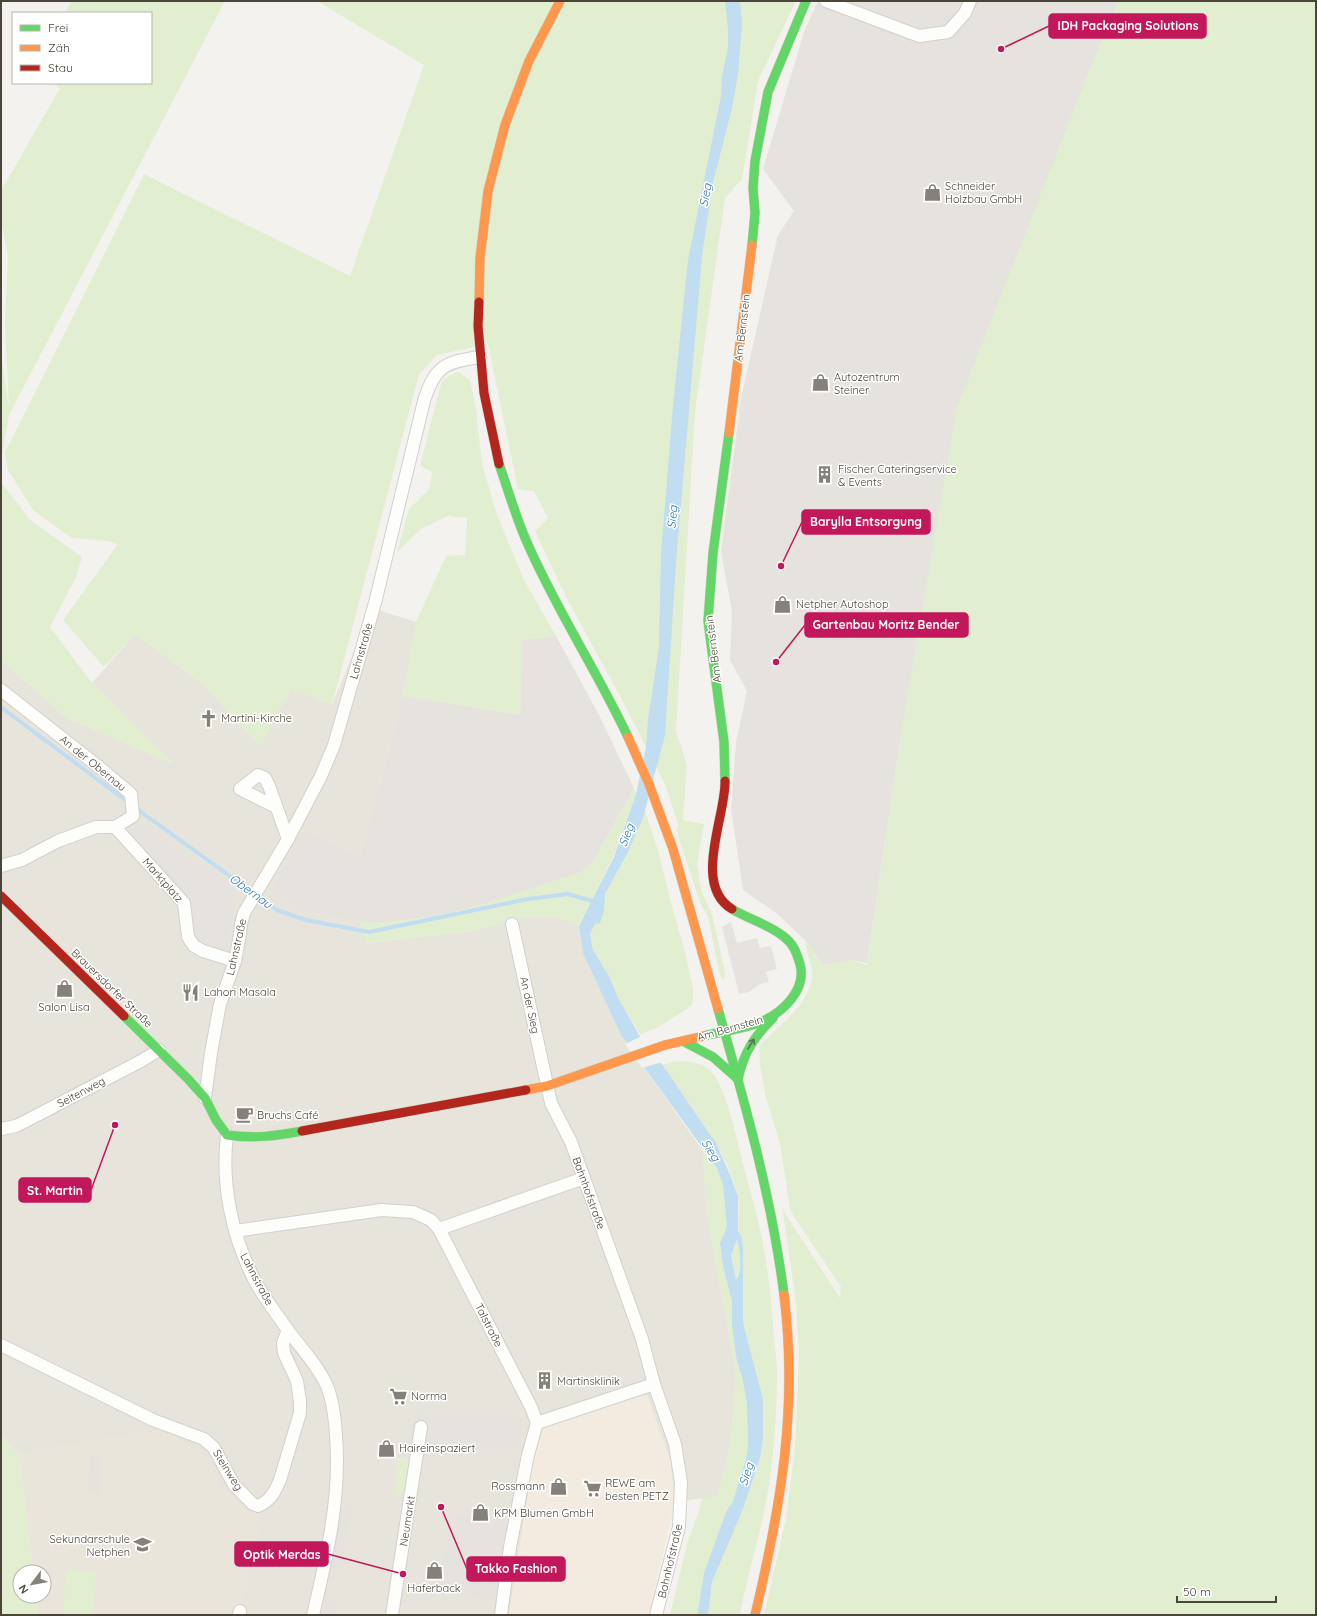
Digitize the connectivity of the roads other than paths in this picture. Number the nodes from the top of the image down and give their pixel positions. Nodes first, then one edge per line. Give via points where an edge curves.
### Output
1 (560, 1) edge
2 (806, 1) edge
3 (826, 1) edge
4 (970, 1) edge
5 (480, 358) junction
6 (1, 690) edge
7 (276, 807) dead end
8 (115, 827) junction
9 (288, 839) junction
10 (1, 866) edge
11 (1, 896) edge
12 (512, 924) dead end
13 (235, 961) junction
14 (779, 1012) junction
15 (724, 1031) junction
16 (683, 1041) junction
17 (158, 1050) junction
18 (738, 1080) junction
19 (547, 1086) junction
20 (205, 1098) junction
21 (1, 1129) edge
22 (227, 1135) junction
23 (584, 1178) junction
24 (439, 1229) junction
25 (235, 1231) junction
26 (288, 1330) junction
27 (1, 1345) edge
28 (654, 1384) junction
29 (536, 1423) junction
30 (421, 1427) dead end
31 (313, 1615) edge
32 (392, 1615) edge
33 (502, 1615) edge
34 (656, 1615) edge
35 (754, 1615) edge

1 - 5 street via 526,68 507,121 491,179 478,279
2 - 14 street, Am Bernstein via 768,92 755,161 755,213 729,445 713,553 708,621 724,742 725,784 714,846 713,879 716,890 727,906 772,928 795,947 802,972 796,994
3 - 4 street via 919,36 948,32 965,13
5 - 9 street, Lahnstraße via 459,360 449,364 430,382 375,603 334,745
5 - 15 street via 487,413 501,469 520,526 643,768 668,833
6 - 8 street, An der Obernau via 131,794 133,816
7 - 9 street
8 - 10 street via 96,827 58,841 22,860
8 - 13 street, Marktplatz via 184,903 188,937 194,946 203,952
9 - 13 street, Lahnstraße via 244,913
11 - 17 street, Brauersdorfer Straße
12 - 19 street, An der Sieg
13 - 20 street, Lahnstraße via 220,1004
14 - 15 street, Am Bernstein via 760,1022
18 -> 14 street via 742,1060 750,1042
15 - 16 street, Am Bernstein
15 - 18 street
16 - 18 street via 713,1057
16 - 19 street, Am Bernstein
17 - 20 street, Brauersdorfer Straße
17 - 21 street, Seitenweg via 26,1121
18 - 35 street via 773,1216 786,1310 789,1360 789,1416 784,1472 767,1568
19 - 22 street via 276,1136 248,1138
19 - 23 street, Bahnhofstraße via 551,1103
20 - 22 street
22 - 25 street, Lahnstraße via 226,1186
23 - 24 street
23 - 28 street, Bahnhofstraße via 642,1339
24 - 25 street, Talstraße via 431,1220 413,1212 381,1210
24 - 29 street, Talstraße via 531,1407
25 - 26 street, Lahnstraße via 256,1281
26 - 27 street, Steinweg via 283,1343 284,1353 297,1382 300,1413 276,1490 258,1506 234,1485 214,1448 204,1439 153,1420
26 - 31 street, Lahnstraße via 327,1386 336,1424 338,1456 335,1504
28 - 29 street
28 - 34 street, Bahnhofstraße via 675,1444 681,1483 680,1527
29 - 33 street via 510,1547
30 - 32 street, Neumarkt

